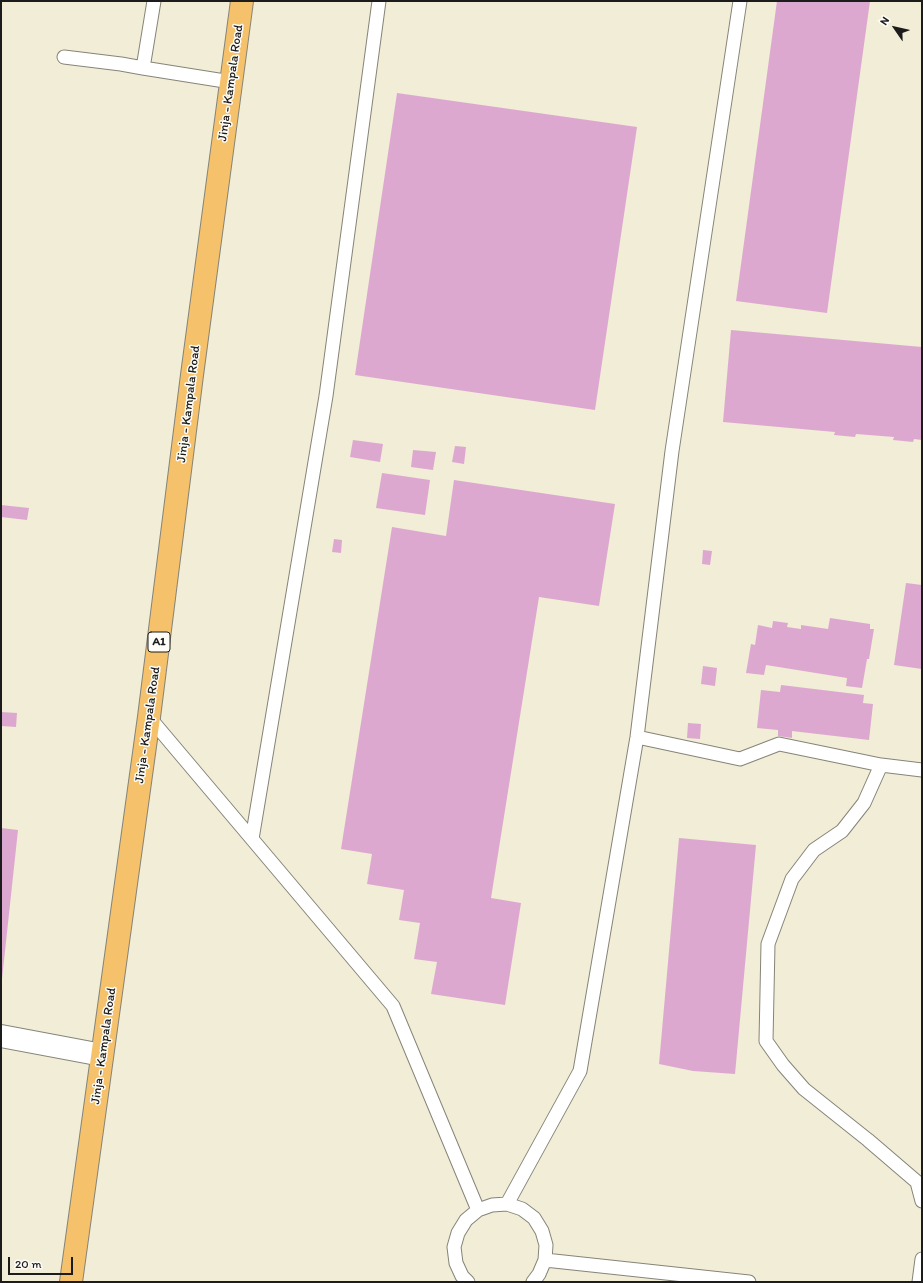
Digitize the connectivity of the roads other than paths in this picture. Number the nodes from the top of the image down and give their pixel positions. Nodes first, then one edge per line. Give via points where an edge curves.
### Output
1 (154, 1) edge
2 (242, 1) edge
3 (379, 1) edge
4 (740, 1) edge
5 (64, 58) dead end
6 (143, 68) junction
7 (231, 82) junction
8 (149, 717) junction
9 (637, 737) junction
10 (882, 765) junction
11 (922, 770) edge
12 (252, 839) junction
13 (1, 1036) edge
14 (102, 1056) junction
15 (922, 1201) edge
16 (507, 1204) junction
17 (478, 1210) junction
18 (922, 1259) edge
19 (545, 1260) junction
20 (463, 1280) edge
21 (70, 1282) edge
22 (533, 1282) edge
23 (749, 1282) edge
24 (919, 1282) edge

1 - 6 lane
2 - 7 highway, Jinja - Kampala Road / A1
3 - 12 lane via 326,396
4 - 9 lane via 672,451
5 - 6 lane
6 - 7 lane
7 - 8 highway, Jinja - Kampala Road / A1
8 - 12 lane
8 - 14 highway, Jinja - Kampala Road / A1
9 - 10 lane via 740,759 779,744
9 - 16 lane via 580,1071
10 - 11 lane
10 - 15 lane via 864,803 842,831 814,850 792,879 768,944 766,1041 782,1065 804,1089 917,1182
12 - 17 lane via 392,1006
13 - 14 street
14 - 21 highway, Jinja - Kampala Road / A1
16 - 17 lane via 492,1205
16 - 19 lane via 522,1209 534,1218 542,1231 546,1245
17 - 20 lane via 466,1220 458,1233 454,1247 456,1263
18 - 24 lane
19 - 22 lane
19 - 23 lane

